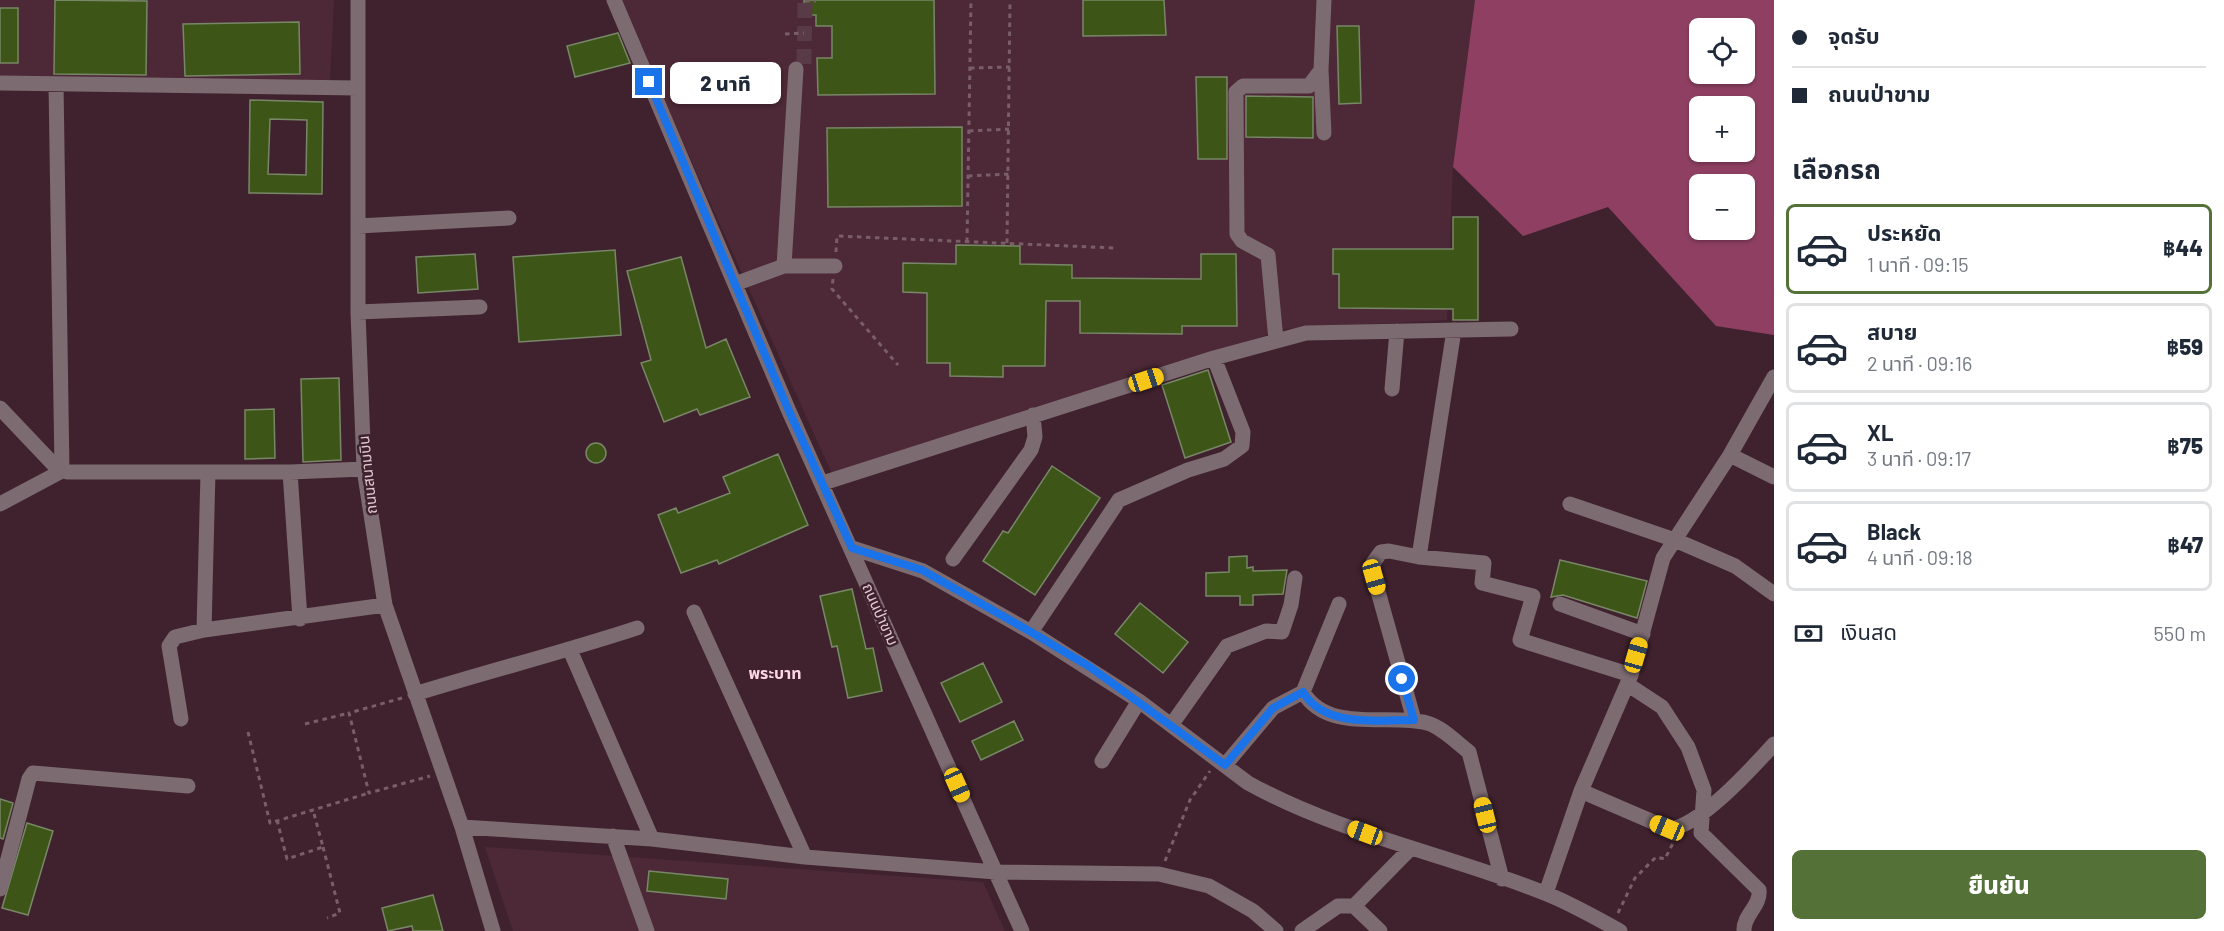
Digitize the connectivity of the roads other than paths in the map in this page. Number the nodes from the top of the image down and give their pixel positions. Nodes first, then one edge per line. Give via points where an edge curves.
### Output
1 (358, 0) edge
2 (614, 0) edge
3 (1324, 0) edge
4 (795, 70) tunnel mouth
5 (1321, 70) junction
6 (0, 82) edge
7 (56, 84) junction
8 (358, 88) junction
9 (1324, 133) dead end
10 (509, 218) dead end
11 (358, 226) junction
12 (835, 266) road end
13 (784, 267) junction
14 (735, 284) junction
15 (480, 307) dead end
16 (358, 312) junction
17 (1511, 329) dead end
18 (1454, 330) junction
19 (1397, 332) junction
20 (1276, 340) junction
21 (1214, 358) junction
22 (1774, 377) edge
23 (1392, 389) dead end
24 (0, 408) edge
25 (1033, 416) junction
26 (1730, 455) junction
27 (364, 469) junction
28 (62, 471) junction
29 (208, 472) junction
30 (290, 472) junction
31 (1774, 477) edge
32 (823, 483) junction
33 (0, 504) edge
34 (1570, 504) dead end
35 (1675, 540) junction
36 (852, 548) junction
37 (1419, 557) junction
38 (953, 559) dead end
39 (1295, 578) dead end
40 (1774, 594) edge
41 (1339, 604) dead end
42 (1560, 604) dead end
43 (385, 605) junction
44 (694, 612) dead end
45 (300, 619) junction
46 (637, 628) dead end
47 (204, 630) junction
48 (1031, 632) junction
49 (1642, 634) junction
50 (570, 650) junction
51 (1629, 679) junction
52 (1303, 692) junction
53 (415, 694) junction
54 (1138, 701) junction
55 (180, 719) dead end
56 (1414, 720) junction
57 (1172, 724) junction
58 (1774, 744) edge
59 (1102, 761) dead end
60 (1222, 763) junction
61 (188, 786) dead end
62 (1581, 791) junction
63 (1705, 810) junction
64 (462, 827) junction
65 (613, 836) junction
66 (652, 839) junction
67 (1410, 849) junction
68 (805, 857) junction
69 (996, 872) junction
70 (1502, 879) junction
71 (0, 889) edge
72 (1546, 893) junction
73 (1354, 906) junction
74 (1613, 930) edge
75 (493, 931) edge
76 (647, 931) edge
77 (1022, 931) edge
78 (1276, 931) edge
79 (1302, 931) edge
80 (1380, 931) edge
81 (1744, 931) edge

1 - 8 street, ถนนสนามบิน
2 - 14 street, ถนนป่าขาม
3 - 5 street
4 - 13 street
5 - 9 street
5 - 20 street via 1309,86 1243,86 1236,92 1237,234 1268,255
6 - 7 street
7 - 8 street
7 - 28 street
8 - 11 street, ถนนสนามบิน
10 - 11 street
11 - 16 street, ถนนสนามบิน
12 - 13 street
13 - 14 street
14 - 32 street, ถนนป่าขาม
15 - 16 street
16 - 27 street, ถนนสนามบิน
17 - 18 street
18 - 19 street
18 - 37 street
19 - 20 street via 1306,333
19 - 23 street
20 - 21 street
21 - 25 street
21 - 48 street via 1242,432 1242,446 1224,459 1119,500
22 - 26 street
24 - 28 street
25 - 32 street
25 - 38 street via 1035,437 1031,450
26 - 31 street
26 - 35 street
27 - 30 street
27 - 43 street, ถนนสนามบิน
28 - 29 street
28 - 33 street
29 - 30 street
29 - 47 street
30 - 45 street
32 - 36 street, ถนนป่าขาม
34 - 35 street
35 - 40 street via 1735,566
35 - 49 street via 1663,558
36 - 48 street via 922,570
36 - 69 street, ถนนป่าขาม
37 - 51 street via 1484,563 1482,583 1533,596 1520,640
37 - 56 street via 1381,552 1373,563
39 - 57 street via 1282,632 1266,631 1227,646
41 - 52 street
42 - 49 street
43 - 45 street
43 - 53 street, ถนนสนามบิน
44 - 68 street
45 - 47 street
46 - 50 street
47 - 55 street via 175,637 169,646
48 - 54 street
49 - 51 street
50 - 53 street via 512,663
50 - 66 street
51 - 62 street
51 - 63 street via 1662,706 1688,747 1704,790
52 - 56 street via 1313,705 1347,720
52 - 60 street via 1273,708
53 - 64 street, ถนนสนามบิน
54 - 57 street
54 - 59 street
56 - 70 street via 1431,724 1469,752
57 - 60 street
58 - 63 street
60 - 67 street via 1248,783 1298,809
61 - 71 street via 33,773
62 - 63 street via 1667,828 1680,828
62 - 72 street
63 - 81 street via 1701,833 1759,890 1760,898
64 - 65 street
64 - 75 street, ถนนสนามบิน
65 - 66 street
65 - 76 street
66 - 68 street
67 - 70 street
67 - 73 street
68 - 69 street
69 - 77 street, ถนนป่าขาม
69 - 78 street via 1159,874 1209,886 1253,911
70 - 72 street
72 - 74 street
73 - 79 street via 1338,906
73 - 80 street

